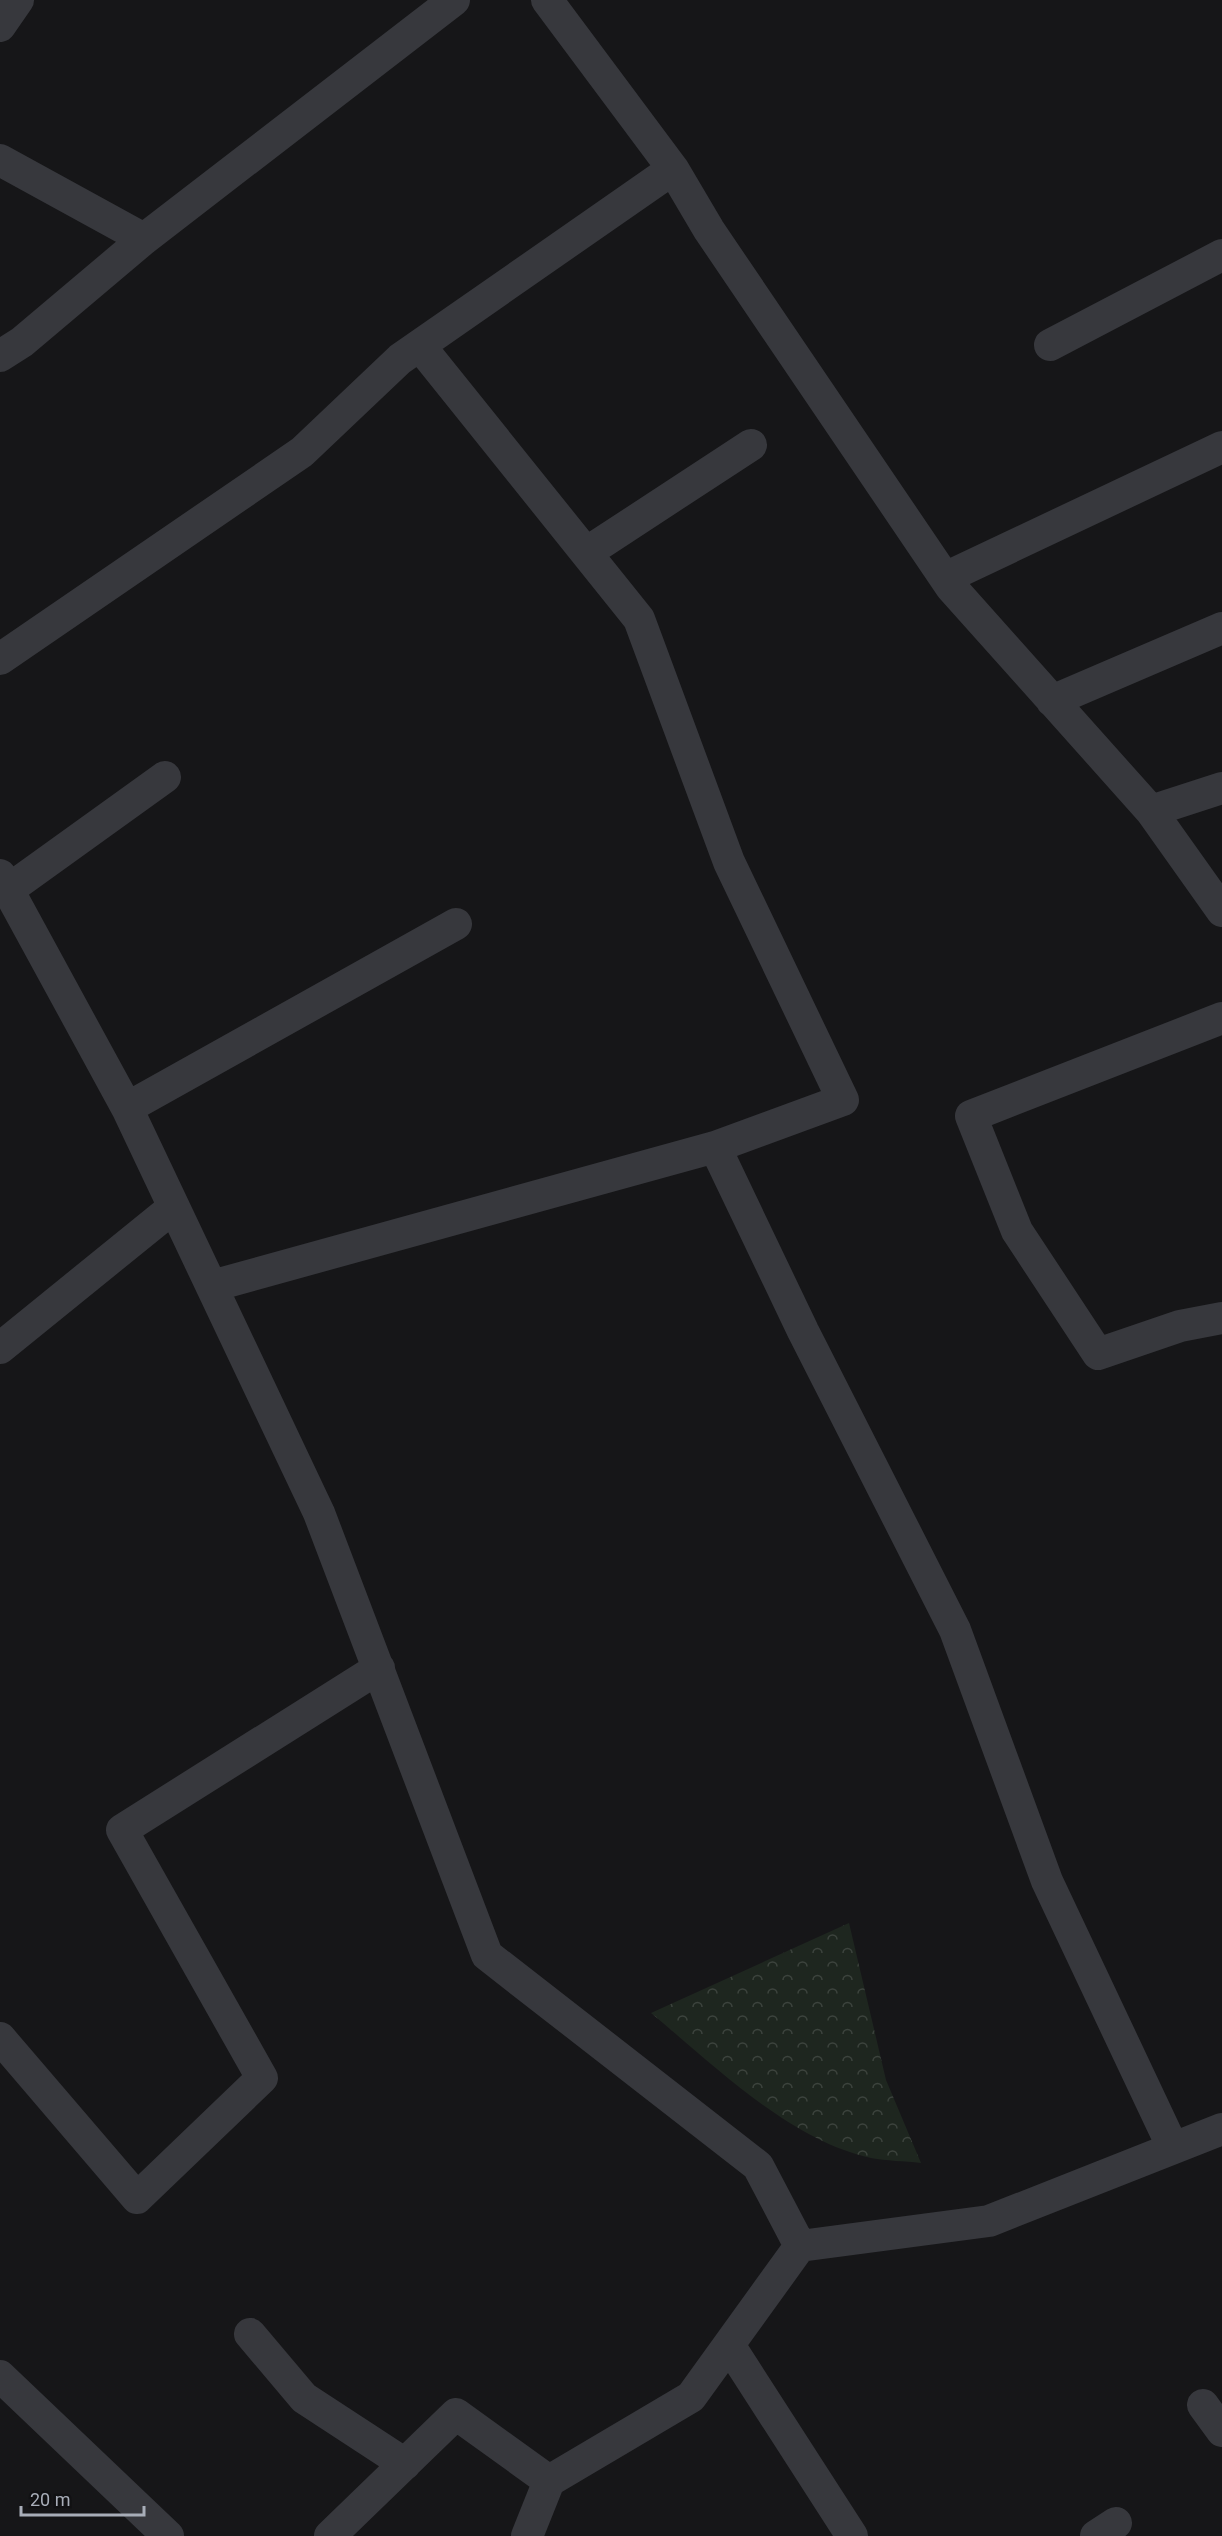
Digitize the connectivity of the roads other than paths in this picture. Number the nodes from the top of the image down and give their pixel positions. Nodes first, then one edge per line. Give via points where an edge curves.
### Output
1 (18, 0) edge
2 (454, 0) edge
3 (547, 0) edge
4 (0, 26) edge
5 (0, 160) edge
6 (673, 169) junction
7 (144, 239) junction
8 (1222, 255) edge
9 (1050, 345) dead end
10 (420, 346) junction
11 (0, 356) edge
12 (752, 445) dead end
13 (1222, 447) edge
14 (586, 553) junction
15 (945, 578) junction
16 (1222, 628) edge
17 (0, 659) edge
18 (1052, 700) junction
19 (165, 777) dead end
20 (1222, 788) edge
21 (1150, 811) junction
22 (4, 883) edge
23 (1222, 911) edge
24 (456, 924) dead end
25 (1222, 1018) edge
26 (126, 1108) junction
27 (715, 1147) junction
28 (174, 1207) junction
29 (212, 1286) junction
30 (1222, 1318) edge
31 (0, 1348) edge
32 (379, 1668) junction
33 (0, 2038) edge
34 (1222, 2129) edge
35 (1173, 2148) junction
36 (800, 2246) junction
37 (250, 2334) dead end
38 (729, 2344) junction
39 (0, 2376) edge
40 (1203, 2405) dead end
41 (1222, 2431) edge
42 (405, 2464) junction
43 (549, 2481) junction
44 (168, 2536) edge
45 (330, 2536) edge
46 (527, 2536) edge
47 (852, 2536) edge

1 - 4 street
2 - 7 street
3 - 6 street
5 - 7 street
6 - 10 street
6 - 15 street via 709,230
7 - 11 street via 22,342
8 - 9 street
10 - 14 street
10 - 17 street via 400,359 302,452
12 - 14 street
13 - 15 street
14 - 27 street via 639,619 729,862 843,1100
15 - 18 street
16 - 18 street
18 - 21 street
19 - 22 street
20 - 21 street
21 - 23 street
22 - 26 street
24 - 26 street
25 - 30 street via 971,1116 1017,1231 1098,1354 1180,1326
26 - 28 street
27 - 29 street
27 - 35 street via 802,1331 955,1630 1047,1881
28 - 29 street
28 - 31 street
29 - 32 street via 319,1513
32 - 33 street via 122,1830 262,2078 137,2198
32 - 36 street via 487,1955 758,2166
34 - 35 street
35 - 36 street via 989,2221
36 - 38 street
37 - 42 street via 304,2398
38 - 43 street via 691,2397
38 - 47 street
39 - 44 street
40 - 41 street
42 - 43 street via 456,2414
42 - 45 street
43 - 46 street

